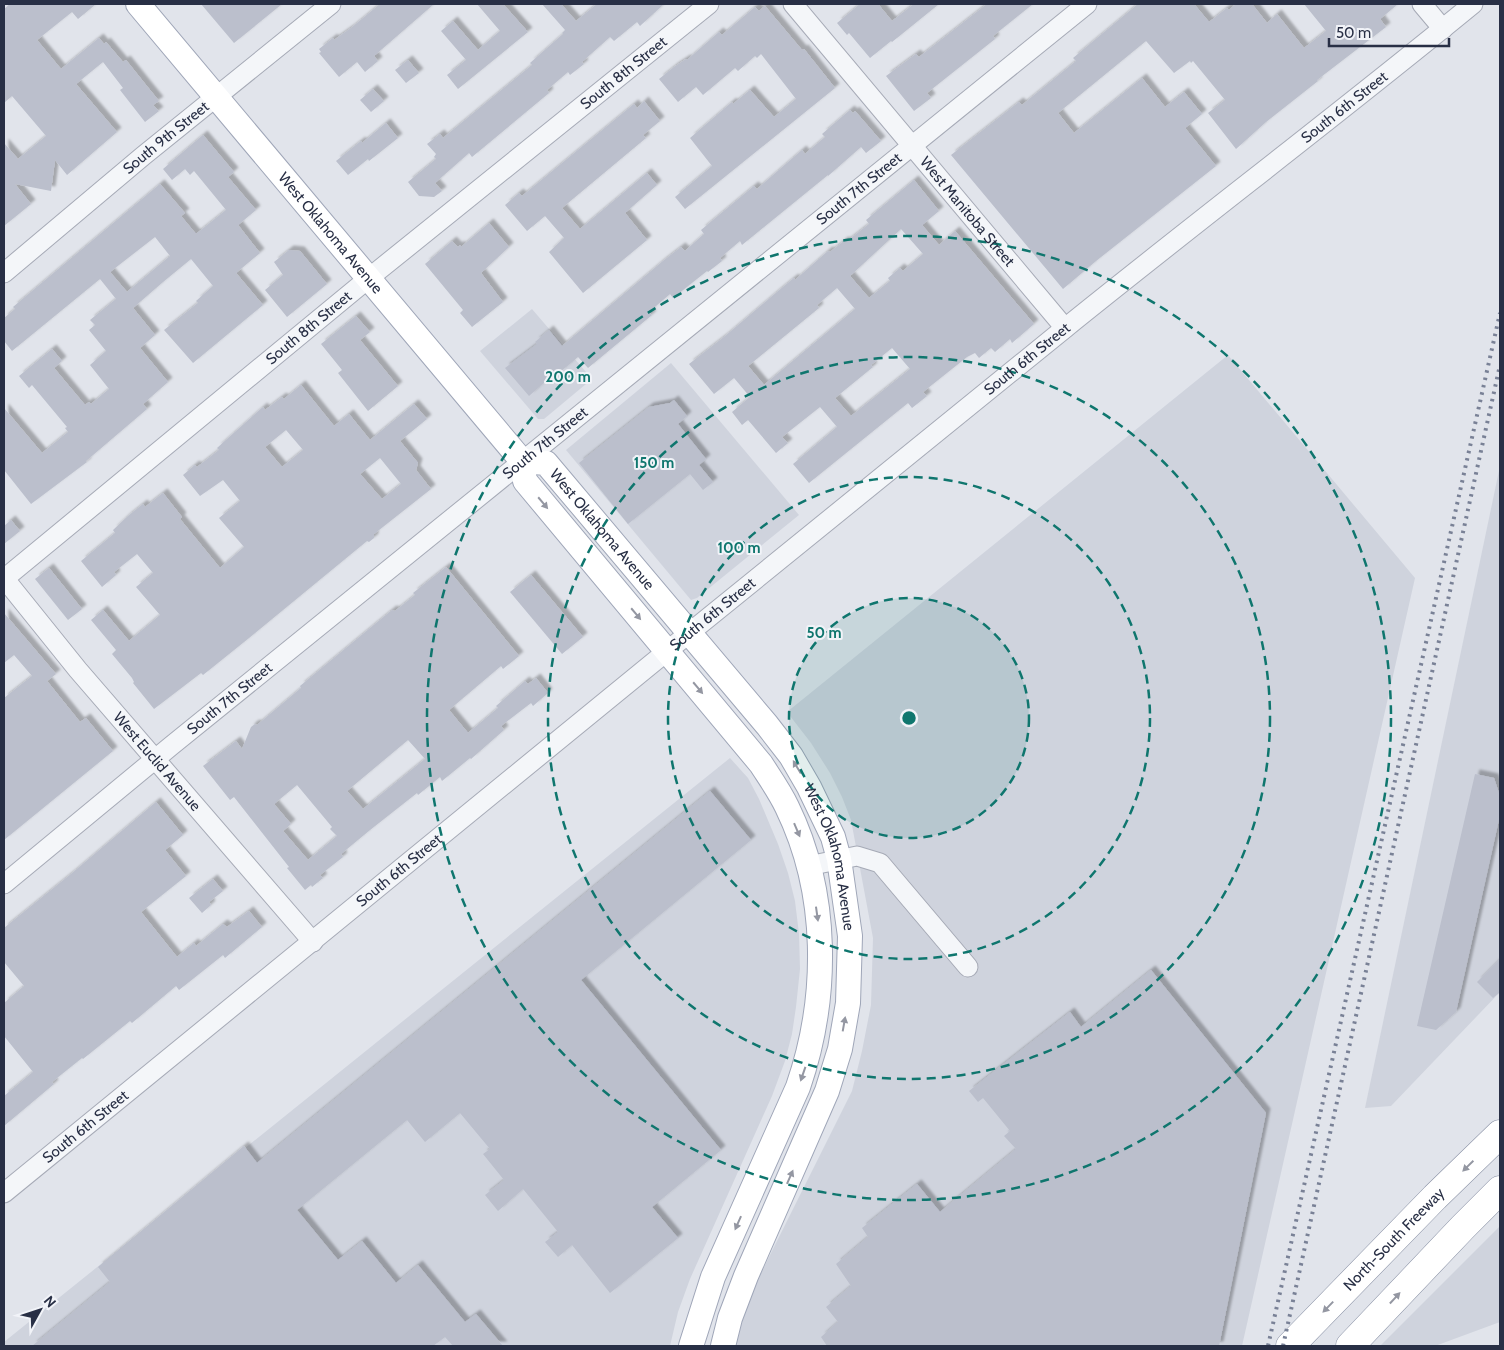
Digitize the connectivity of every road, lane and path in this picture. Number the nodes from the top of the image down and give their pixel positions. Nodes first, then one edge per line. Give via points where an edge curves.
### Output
1 (138, 4) edge
2 (331, 4) edge
3 (709, 4) edge
4 (793, 4) edge
5 (1087, 4) edge
6 (1422, 4) edge
7 (1473, 4) edge
8 (1443, 29) junction
9 (216, 97) junction
10 (912, 144) junction
11 (4, 273) edge
12 (369, 278) junction
13 (1065, 328) junction
14 (522, 461) junction
15 (4, 579) edge
16 (689, 632) junction
17 (667, 650) junction
18 (154, 759) junction
19 (839, 859) junction
20 (808, 866) junction
21 (4, 884) edge
22 (313, 942) junction
23 (968, 967) dead end
24 (1500, 1134) edge
25 (1500, 1190) edge
26 (4, 1193) edge
27 (691, 1346) edge
28 (723, 1346) edge
29 (1290, 1346) edge
30 (1350, 1346) edge

1 - 9 main road, West Oklahoma Avenue
2 - 9 street, South 9th Street
3 - 12 street, South 8th Street
4 - 10 street, West Manitoba Street
5 - 10 street, South 7th Street
6 - 8 street
7 - 8 street, South 6th Street
8 - 13 street, South 6th Street
9 - 11 street, South 9th Street
9 - 12 main road, West Oklahoma Avenue
10 - 13 street, West Manitoba Street
10 - 14 street, South 7th Street
12 - 14 main road, West Oklahoma Avenue
12 - 15 street, South 8th Street
13 - 16 street, South 6th Street
14 - 16 main road, West Oklahoma Avenue via 546,463
14 -> 17 main road, West Oklahoma Avenue via 525,481
14 - 18 street, South 7th Street
15 - 18 street, West Euclid Avenue
16 - 17 street, South 6th Street
19 -> 16 main road, West Oklahoma Avenue via 822,811 791,756
17 -> 20 main road, West Oklahoma Avenue via 766,772 787,806
17 - 22 street, South 6th Street
18 - 21 street, South 7th Street
18 - 22 street, West Euclid Avenue
19 - 20 street
19 - 23 street via 857,856 880,863
28 -> 19 main road, West Oklahoma Avenue via 746,1276 827,1091 840,1049 848,1003 850,936
20 -> 27 main road, West Oklahoma Avenue via 821,951 818,1005 808,1060 788,1113 713,1277
22 - 26 street, South 6th Street
24 -> 29 highway, North-South Freeway
30 -> 25 highway

